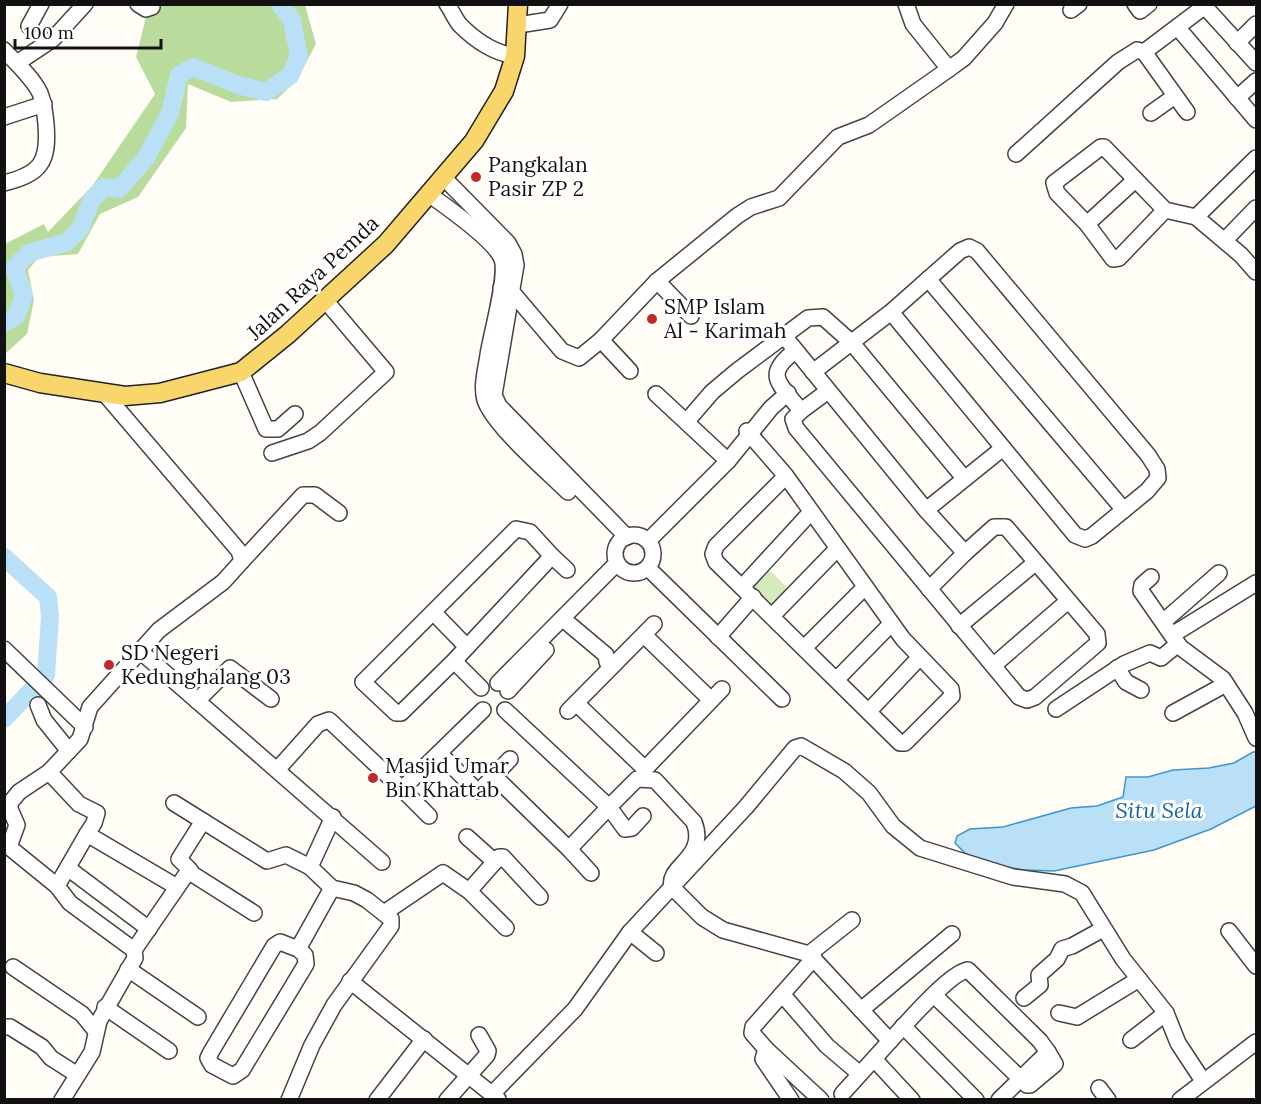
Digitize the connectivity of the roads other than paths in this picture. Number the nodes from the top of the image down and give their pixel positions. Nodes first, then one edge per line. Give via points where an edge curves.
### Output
1 (41, 4) edge
2 (447, 4) edge
3 (518, 4) edge
4 (560, 4) edge
5 (906, 4) edge
6 (1006, 4) edge
7 (1135, 4) edge
8 (1149, 4) edge
9 (78, 7) edge
10 (1191, 9) edge
11 (1257, 24) edge
12 (518, 25) junction
13 (28, 26) dead end
14 (1178, 28) junction
15 (1237, 43) junction
16 (4, 50) edge
17 (1144, 52) junction
18 (515, 56) junction
19 (17, 63) junction
20 (1257, 63) edge
21 (950, 69) junction
22 (1257, 81) edge
23 (1175, 96) junction
24 (1237, 98) junction
25 (44, 104) junction
26 (1187, 112) dead end
27 (1151, 113) dead end
28 (4, 117) edge
29 (1257, 120) edge
30 (1016, 154) dead end
31 (1257, 158) edge
32 (444, 178) junction
33 (1135, 180) junction
34 (4, 183) edge
35 (430, 195) junction
36 (1166, 210) junction
37 (1254, 214) edge
38 (1196, 217) junction
39 (1087, 224) junction
40 (487, 231) junction
41 (1225, 240) junction
42 (1257, 272) edge
43 (928, 279) junction
44 (657, 281) junction
45 (506, 290) junction
46 (325, 300) junction
47 (891, 312) junction
48 (691, 316) dead end
49 (784, 336) junction
50 (601, 340) junction
51 (852, 343) junction
52 (795, 351) junction
53 (630, 371) dead end
54 (241, 372) junction
55 (813, 372) junction
56 (4, 373) edge
57 (828, 391) junction
58 (104, 393) junction
59 (788, 393) junction
60 (656, 394) dead end
61 (801, 411) junction
62 (295, 414) dead end
63 (687, 421) junction
64 (750, 431) junction
65 (1003, 448) junction
66 (272, 453) dead end
67 (724, 458) junction
68 (786, 476) junction
69 (964, 478) junction
70 (926, 510) junction
71 (1124, 510) junction
72 (811, 512) junction
73 (339, 513) dead end
74 (634, 539) junction
75 (837, 549) junction
76 (965, 554) junction
77 (552, 556) junction
78 (242, 561) junction
79 (1035, 563) junction
80 (621, 567) junction
81 (648, 568) junction
82 (567, 570) dead end
83 (1219, 573) dead end
84 (1151, 577) dead end
85 (1257, 583) edge
86 (864, 588) junction
87 (929, 589) junction
88 (748, 592) junction
89 (1068, 601) junction
90 (434, 613) junction
91 (772, 616) junction
92 (566, 622) junction
93 (891, 624) junction
94 (959, 626) junction
95 (1171, 633) junction
96 (718, 638) junction
97 (467, 647) junction
98 (805, 647) junction
99 (140, 651) junction
100 (10, 655) edge
101 (920, 657) junction
102 (454, 661) junction
103 (610, 664) junction
104 (994, 665) junction
105 (1117, 668) junction
106 (837, 679) junction
107 (1226, 684) junction
108 (503, 687) junction
109 (482, 688) junction
110 (1141, 690) dead end
111 (271, 699) dead end
112 (782, 699) dead end
113 (197, 701) junction
114 (38, 705) dead end
115 (1056, 709) dead end
116 (483, 710) junction
117 (506, 710) junction
118 (869, 711) junction
119 (1173, 713) dead end
120 (86, 727) junction
121 (1257, 738) edge
122 (69, 751) junction
123 (439, 753) junction
124 (510, 759) dead end
125 (277, 770) junction
126 (49, 772) junction
127 (494, 777) junction
128 (402, 789) junction
129 (174, 803) dead end
130 (609, 807) junction
131 (429, 816) dead end
132 (642, 816) dead end
133 (333, 817) junction
134 (202, 821) junction
135 (87, 834) junction
136 (467, 837) dead end
137 (569, 849) junction
138 (382, 862) dead end
139 (495, 862) junction
140 (308, 865) junction
141 (69, 869) junction
142 (189, 873) junction
143 (591, 873) dead end
144 (57, 886) junction
145 (177, 887) junction
146 (672, 887) junction
147 (332, 888) junction
148 (469, 891) junction
149 (540, 897) dead end
150 (254, 913) dead end
151 (384, 913) junction
152 (852, 920) dead end
153 (506, 928) dead end
154 (149, 929) junction
155 (1103, 929) junction
156 (1229, 931) dead end
157 (630, 932) junction
158 (952, 934) dead end
159 (298, 949) junction
160 (134, 950) junction
161 (656, 953) dead end
162 (811, 956) junction
163 (1257, 966) edge
164 (13, 967) dead end
165 (128, 969) junction
166 (1139, 979) junction
167 (350, 981) junction
168 (782, 994) junction
169 (934, 995) junction
170 (1024, 998) dead end
171 (861, 1010) junction
172 (1059, 1013) dead end
173 (1166, 1013) junction
174 (198, 1017) dead end
175 (100, 1019) junction
176 (903, 1026) junction
177 (4, 1027) edge
178 (479, 1035) dead end
179 (424, 1039) junction
180 (1131, 1040) dead end
181 (890, 1041) junction
182 (1257, 1042) edge
183 (766, 1049) junction
184 (170, 1051) dead end
185 (874, 1059) junction
186 (76, 1074) junction
187 (470, 1074) junction
188 (860, 1074) junction
189 (1020, 1081) junction
190 (1203, 1081) junction
191 (496, 1097) edge
192 (842, 1098) edge
193 (62, 1100) edge
194 (289, 1100) edge
195 (377, 1100) edge
196 (447, 1100) edge
197 (791, 1100) edge
198 (821, 1100) edge
199 (912, 1100) edge
200 (976, 1100) edge
201 (999, 1100) edge
202 (1180, 1100) edge

1 - 13 street
2 - 18 street via 460,25 478,40 498,53
3 - 12 main road, Jalan Raya Pemda
4 - 12 street via 550,20
5 - 21 street via 913,24
6 - 21 street via 980,40
7 - 8 street via 1140,11
9 - 19 street via 46,45
10 - 14 street
10 - 15 street via 1207,9
11 - 15 street
12 - 18 main road, Jalan Raya Pemda
14 - 17 street
14 - 24 street
15 - 20 street
16 - 19 street
17 - 23 street
17 - 30 street via 1137,50 1118,62
18 - 32 main road, Jalan Raya Pemda via 489,120
19 - 25 street
21 - 44 street via 868,125 838,137 779,198 737,216
22 - 24 street
23 - 26 street
23 - 27 street
24 - 29 street
25 - 28 street
25 - 34 street via 45,158 32,174
31 - 38 street
32 - 35 main road, Jalan Raya Pemda
32 - 40 street
33 - 36 street
33 - 39 street
33 - 39 street via 1108,149 1101,147 1054,183 1057,193
35 - 40 street
35 - 46 main road, Jalan Raya Pemda via 386,244
36 - 38 street
36 - 39 street via 1116,259 1110,257
37 - 41 street
38 - 41 street
40 - 45 street via 514,254 516,265
41 - 42 street
43 - 47 street
43 - 71 street
43 - 71 street via 960,251 977,251 1157,469 1158,478
44 - 48 street
44 - 50 street
45 - 50 street via 562,351 579,358
45 - 74 street via 484,397 489,410
46 - 54 main road, Jalan Raya Pemda
46 - 66 street via 387,372 320,433
47 - 51 street
47 - 65 street
49 - 51 street via 815,316 833,324
49 - 52 street
49 - 63 street via 712,392
50 - 53 street
51 - 55 street
51 - 69 street
52 - 55 street
52 - 59 street via 780,362 776,372
54 - 58 main road, Jalan Raya Pemda via 160,393
54 - 62 street via 266,429 278,429
55 - 57 street
56 - 58 main road, Jalan Raya Pemda via 40,384
57 - 61 street
57 - 70 street
58 - 78 street via 239,551
59 - 61 street
59 - 64 street
60 - 63 street
61 - 87 street via 793,419 796,428
63 - 67 street
64 - 67 street
64 - 68 street
65 - 69 street
65 - 71 street via 1067,527 1081,538 1092,536
67 - 74 street
68 - 72 street
68 - 88 street via 714,550 716,562
69 - 70 street
70 - 76 street
72 - 75 street
72 - 88 street
73 - 78 street via 315,495 303,495
74 - 80 street via 615,553
74 - 81 street via 653,554
75 - 86 street
75 - 91 street
76 - 79 street via 1000,525 1012,532
76 - 87 street
77 - 82 street
77 - 90 street via 530,532 516,529
77 - 97 street
78 - 99 street via 223,582 159,630
79 - 89 street
79 - 94 street
80 - 81 street via 632,573
80 - 92 street
81 - 96 street
83 - 95 street
84 - 95 street via 1141,591
85 - 95 street
86 - 93 street
86 - 98 street
87 - 94 street
88 - 91 street
88 - 96 street
89 - 104 street
89 - 104 street via 1097,634 1094,647 1027,700 1013,690
90 - 97 street
90 - 102 street via 363,682 396,713 401,713
91 - 98 street
92 - 103 street via 606,655
92 - 108 street
93 - 101 street
93 - 106 street
94 - 104 street
95 - 105 street via 1161,658 1150,653
95 - 107 street
96 - 112 street
97 - 102 street
98 - 106 street
99 - 113 street
99 - 120 street via 90,707
100 - 120 street
101 - 118 street
101 - 118 street via 949,687 952,696 904,744
102 - 109 street
103 - 103 street via 572,707 645,769 717,694 649,629
105 - 110 street via 1126,682
105 - 115 street
106 - 118 street
107 - 119 street
107 - 121 street
108 - 109 street
108 - 117 street via 510,695
109 - 116 street via 478,699
111 - 113 street via 230,668
113 - 125 street
114 - 122 street via 44,720
116 - 117 street via 494,715
116 - 123 street
117 - 130 street
120 - 122 street
122 - 126 street
123 - 127 street via 476,790
123 - 128 street
124 - 127 street
125 - 128 street via 318,724 329,720
125 - 133 street
126 - 135 street via 72,797 97,813
126 - 144 street via 10,803 17,825 9,847
127 - 137 street
128 - 131 street
129 - 134 street
130 - 132 street via 625,829 632,828
130 - 137 street
130 - 146 street via 637,779 652,778 694,822 699,840 672,877
133 - 138 street
133 - 140 street
134 - 140 street via 267,861 286,855
134 - 142 street via 179,859
135 - 141 street
135 - 145 street
136 - 139 street
137 - 143 street
139 - 148 street
139 - 149 street via 503,857
140 - 147 street
141 - 144 street
141 - 154 street
142 - 145 street
142 - 150 street
144 - 160 street via 70,903
145 - 154 street
146 - 155 street via 795,748 806,748 844,771 869,793 893,826 920,848 1013,877 1072,887 1086,897
146 - 157 street
146 - 162 street via 702,917 723,930
147 - 151 street via 354,893
147 - 159 street
148 - 151 street via 443,873
148 - 153 street
151 - 167 street via 391,919 391,926
152 - 162 street
154 - 160 street
155 - 166 street
155 - 170 street via 1062,949 1039,975 1040,985
156 - 163 street
157 - 161 street
157 - 191 street via 575,1009
158 - 171 street
159 - 159 street via 280,942 274,946 211,1052 208,1058 212,1065 233,1076 242,1070 306,964 305,955
160 - 165 street via 135,958
162 - 168 street
162 - 171 street
164 - 175 street via 82,1014
165 - 174 street
165 - 175 street
166 - 172 street via 1077,1017
166 - 173 street
167 - 179 street
167 - 194 street via 312,1045
168 - 183 street via 753,1028 752,1033
168 - 188 street via 827,1046
169 - 176 street
169 - 189 street
169 - 189 street via 961,971 968,970 1041,1041 1048,1052
171 - 181 street
173 - 180 street
173 - 190 street via 1178,1043
175 - 184 street
175 - 186 street via 92,1052
176 - 181 street
176 - 200 street
177 - 186 street via 42,1047 51,1058
178 - 187 street via 488,1055
179 - 187 street
179 - 195 street
181 - 185 street
182 - 190 street
183 - 197 street via 766,1066
183 - 198 street
185 - 188 street
185 - 199 street
186 - 193 street
187 - 191 street
187 - 196 street
188 - 192 street
189 - 201 street
190 - 202 street

